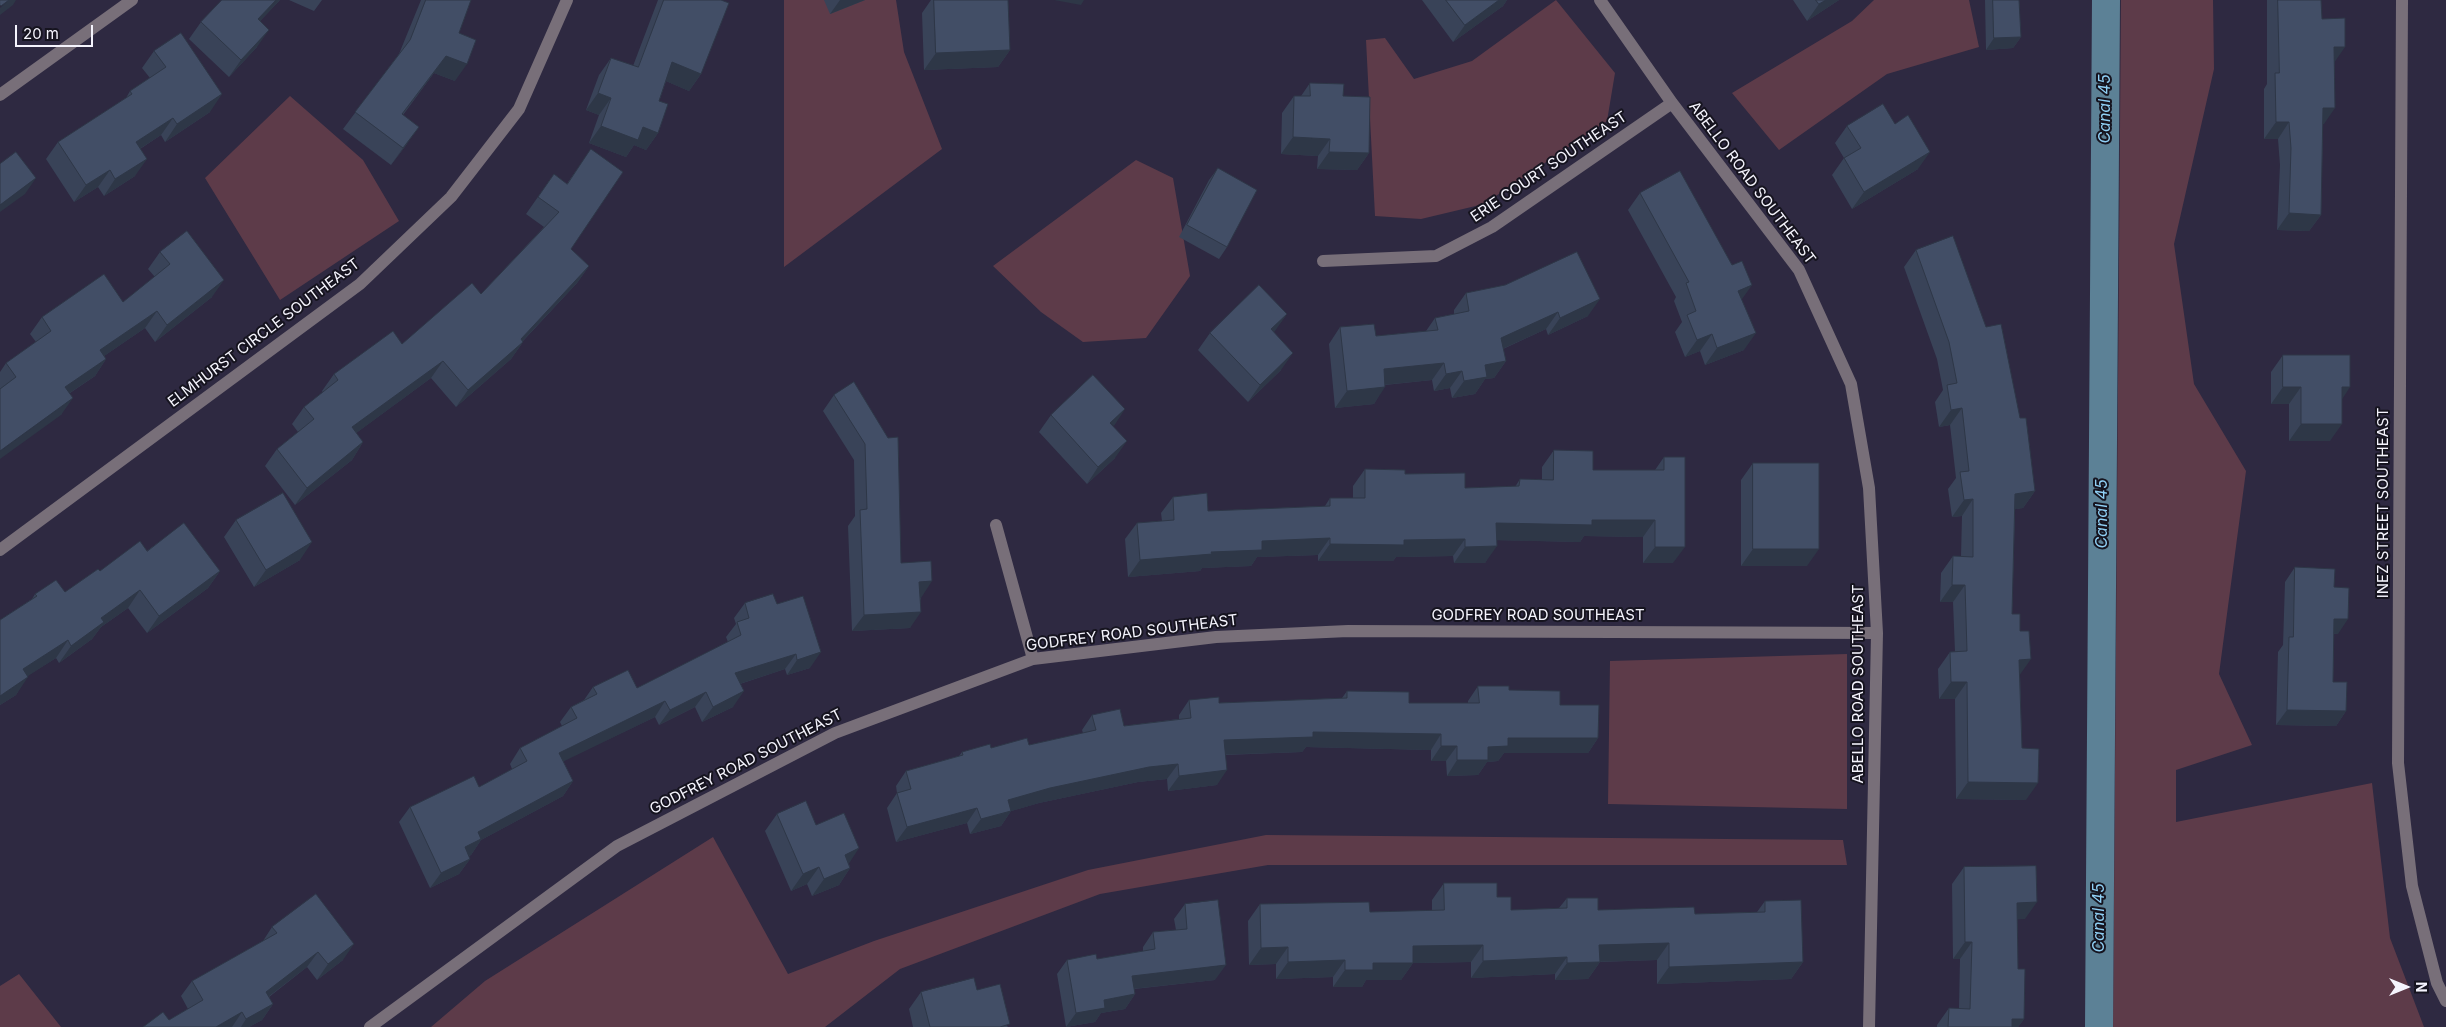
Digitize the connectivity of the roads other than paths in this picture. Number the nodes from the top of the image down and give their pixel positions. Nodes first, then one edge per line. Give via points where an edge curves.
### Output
1 (132, 0) edge
2 (567, 0) edge
3 (1600, 0) edge
4 (2402, 0) edge
5 (0, 95) edge
6 (1672, 103) junction
7 (1323, 261) dead end
8 (996, 524) dead end
9 (0, 550) edge
10 (1877, 632) junction
11 (1033, 659) junction
12 (2442, 982) edge
13 (2446, 1001) edge
14 (370, 1027) edge
15 (1869, 1027) edge

1 - 5 street
2 - 9 street, ELMHURST CIRCLE SOUTHEAST via 519,109 451,197 360,284
3 - 6 street, ABELLO ROAD SOUTHEAST
4 - 12 street, INEZ STREET SOUTHEAST via 2398,763 2412,886
6 - 7 street, ERIE COURT SOUTHEAST via 1492,227 1436,256
6 - 10 street, ABELLO ROAD SOUTHEAST via 1799,270 1851,384 1869,488
8 - 11 street
10 - 11 street, GODFREY ROAD SOUTHEAST via 1348,631 1216,637
10 - 15 street, ABELLO ROAD SOUTHEAST
11 - 14 street, GODFREY ROAD SOUTHEAST via 835,733 617,846
12 - 13 street, INEZ STREET SOUTHEAST

